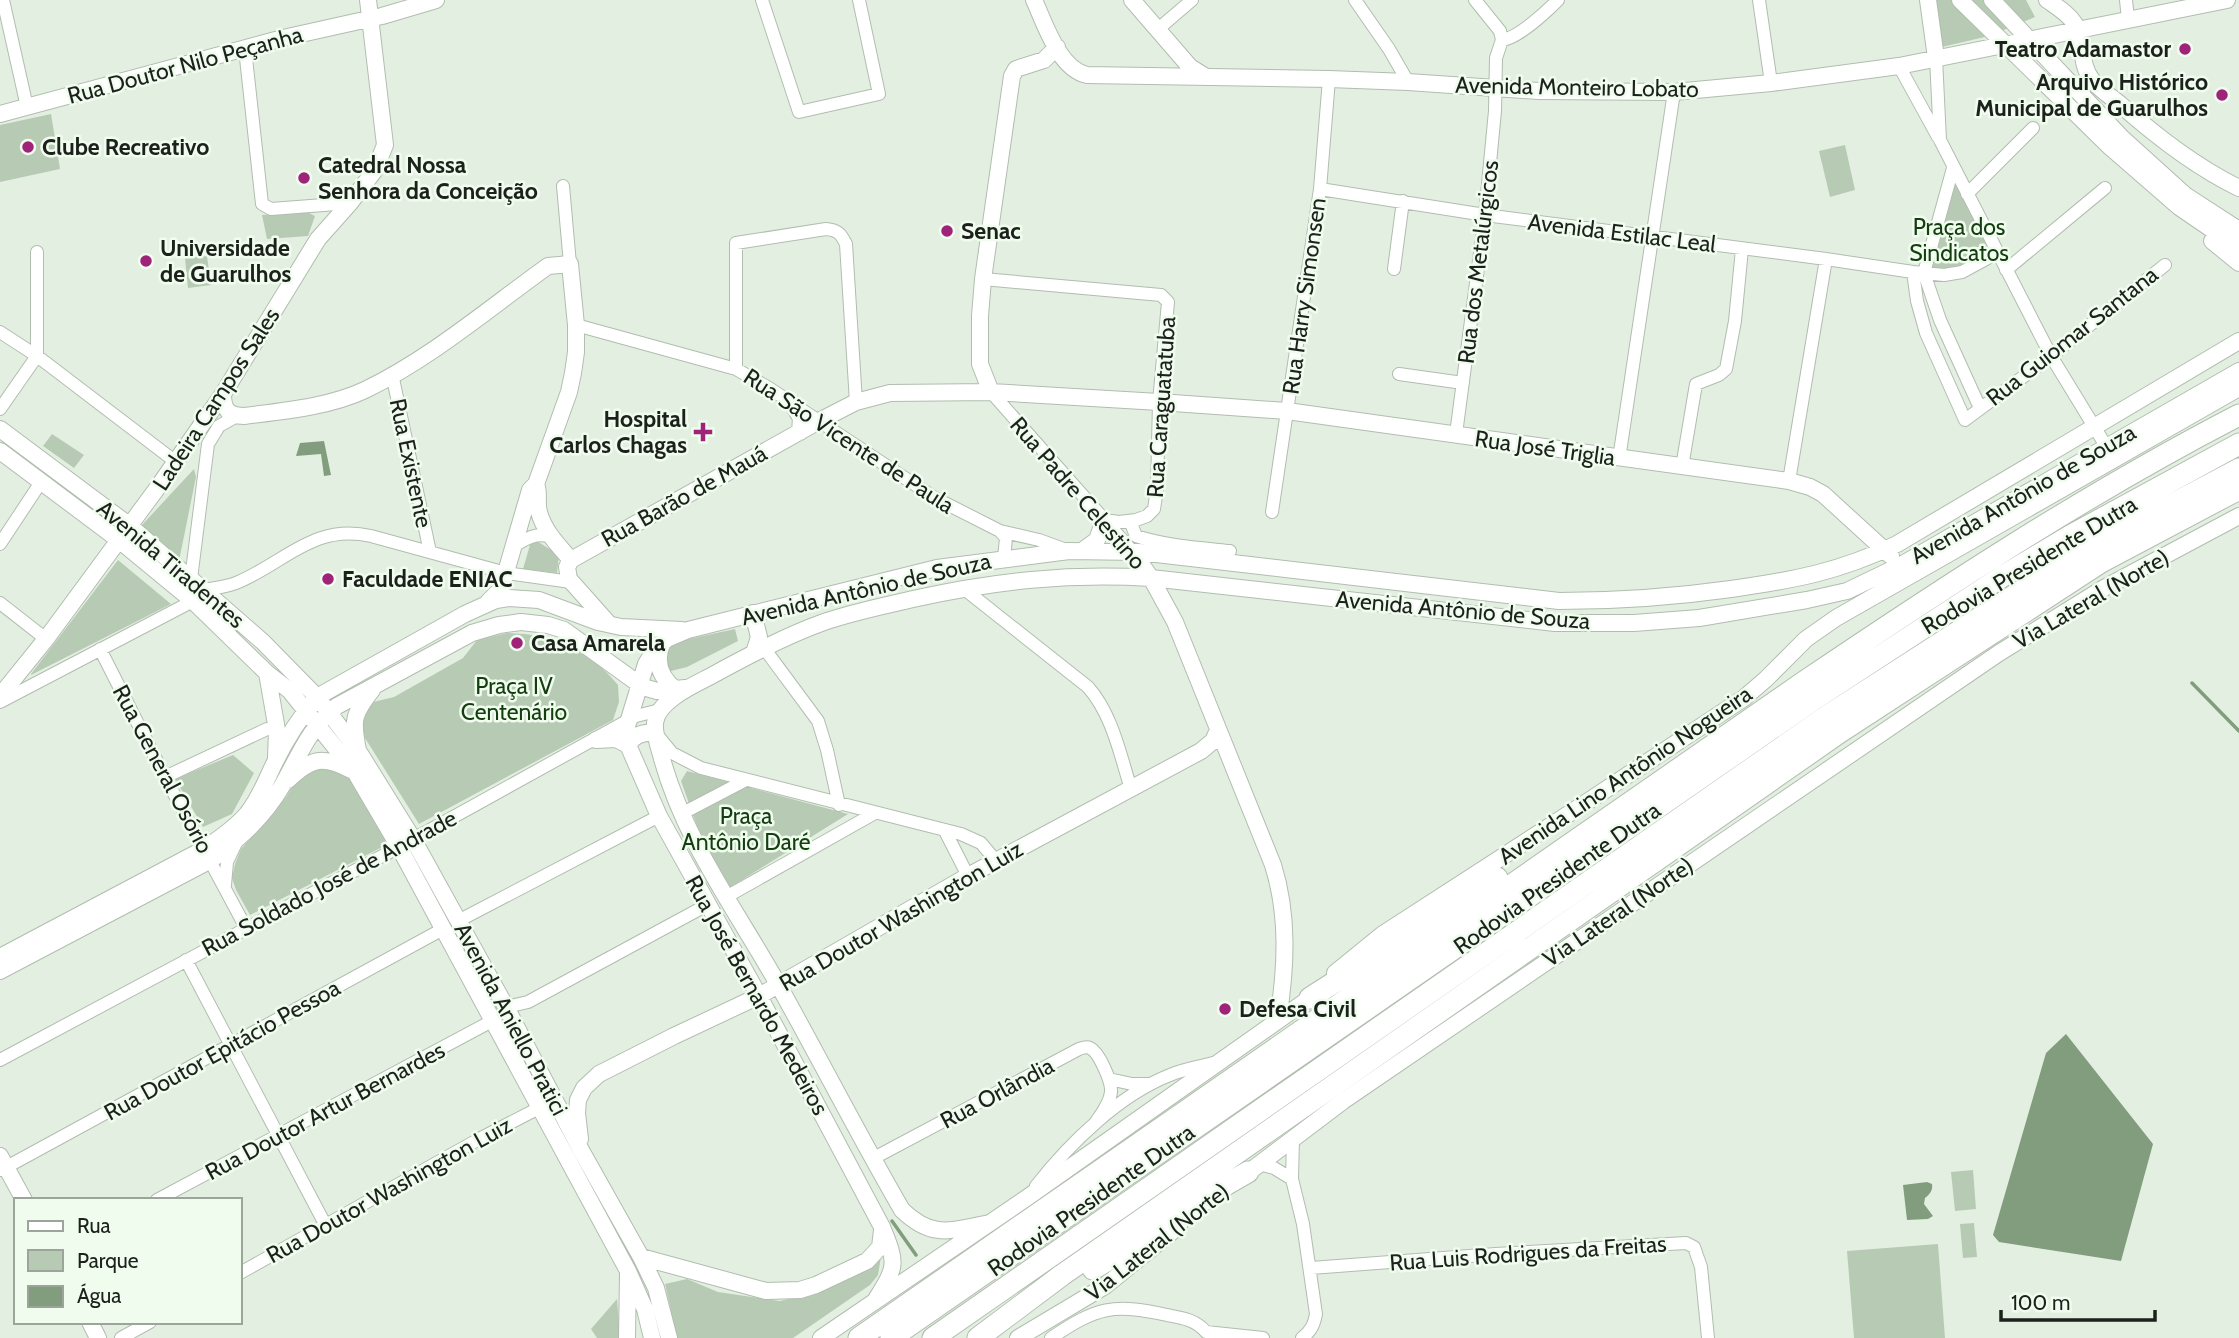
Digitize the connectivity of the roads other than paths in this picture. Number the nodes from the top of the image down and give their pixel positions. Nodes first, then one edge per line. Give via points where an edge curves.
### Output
1 (3, 0) edge
2 (368, 0) edge
3 (436, 0) edge
4 (762, 0) edge
5 (859, 0) edge
6 (1034, 0) edge
7 (1132, 0) edge
8 (1192, 0) edge
9 (1355, 0) edge
10 (1475, 0) edge
11 (1558, 0) edge
12 (1759, 0) edge
13 (1928, 0) edge
14 (1960, 0) edge
15 (1992, 0) edge
16 (2047, 0) edge
17 (2126, 0) edge
18 (2227, 0) edge
19 (370, 19) junction
20 (2128, 19) junction
21 (1157, 30) junction
22 (2078, 31) junction
23 (1502, 40) junction
24 (2029, 40) junction
25 (2006, 45) junction
26 (1057, 47) junction
27 (245, 49) junction
28 (1936, 58) junction
29 (1899, 66) junction
30 (1209, 79) junction
31 (1329, 79) junction
32 (1408, 82) junction
33 (1771, 83) junction
34 (1495, 88) junction
35 (1674, 92) junction
36 (27, 107) junction
37 (0, 114) edge
38 (2033, 128) dead end
39 (1940, 140) junction
40 (2116, 142) junction
41 (1953, 168) junction
42 (564, 186) dead end
43 (2105, 188) dead end
44 (2239, 188) edge
45 (1320, 189) junction
46 (1967, 194) junction
47 (1403, 201) junction
48 (350, 203) junction
49 (2179, 207) junction
50 (1485, 215) junction
51 (2239, 230) edge
52 (1654, 236) junction
53 (1742, 248) junction
54 (2239, 248) edge
55 (37, 253) dead end
56 (1997, 253) junction
57 (1826, 259) junction
58 (2239, 263) edge
59 (570, 264) junction
60 (2165, 265) dead end
61 (1394, 269) dead end
62 (2006, 270) junction
63 (1918, 273) junction
64 (983, 279) junction
65 (576, 326) junction
66 (0, 332) edge
67 (2239, 341) edge
68 (37, 356) junction
69 (2051, 356) junction
70 (980, 364) junction
71 (736, 369) junction
72 (2239, 371) edge
73 (392, 374) junction
74 (1399, 374) dead end
75 (1463, 383) junction
76 (2239, 388) edge
77 (946, 392) junction
78 (991, 393) junction
79 (223, 394) junction
80 (856, 402) junction
81 (792, 403) junction
82 (1159, 408) junction
83 (1980, 408) junction
84 (0, 409) edge
85 (1287, 411) junction
86 (2239, 415) edge
87 (237, 416) junction
88 (818, 421) junction
89 (2094, 426) junction
90 (0, 429) edge
91 (800, 432) junction
92 (1456, 434) junction
93 (2239, 444) edge
94 (2106, 446) junction
95 (0, 451) edge
96 (1619, 459) junction
97 (176, 461) junction
98 (1682, 467) junction
99 (2239, 469) edge
100 (1789, 481) junction
101 (41, 482) junction
102 (536, 484) junction
103 (2239, 489) edge
104 (1272, 512) dead end
105 (2239, 516) edge
106 (1104, 520) junction
107 (1130, 521) junction
108 (130, 526) junction
109 (1000, 531) junction
110 (551, 537) junction
111 (119, 540) junction
112 (0, 544) edge
113 (512, 547) junction
114 (1884, 550) junction
115 (1076, 551) junction
116 (1230, 551) dead end
117 (430, 552) junction
118 (1133, 552) junction
119 (1004, 558) junction
120 (571, 560) junction
121 (1901, 565) junction
122 (506, 573) junction
123 (1151, 578) junction
124 (191, 579) junction
125 (570, 582) junction
126 (1186, 582) junction
127 (235, 584) junction
128 (963, 588) junction
129 (198, 596) junction
130 (0, 603) edge
131 (486, 603) junction
132 (223, 607) junction
133 (753, 613) junction
134 (1175, 622) junction
135 (609, 624) junction
136 (688, 630) junction
137 (46, 639) junction
138 (663, 642) junction
139 (100, 649) junction
140 (759, 651) junction
141 (268, 673) junction
142 (638, 684) junction
143 (375, 685) junction
144 (684, 688) junction
145 (0, 696) edge
146 (0, 702) edge
147 (312, 703) junction
148 (660, 710) junction
149 (323, 718) junction
150 (629, 719) junction
151 (267, 729) dead end
152 (1218, 730) junction
153 (655, 733) junction
154 (596, 740) junction
155 (628, 745) junction
156 (1201, 751) junction
157 (359, 752) junction
158 (1228, 755) junction
159 (275, 761) junction
160 (355, 772) junction
161 (165, 776) junction
162 (746, 780) junction
163 (281, 787) junction
164 (1131, 789) junction
165 (839, 805) junction
166 (874, 813) junction
167 (681, 814) junction
168 (659, 816) junction
169 (945, 831) junction
170 (237, 839) junction
171 (406, 843) junction
172 (1559, 852) junction
173 (207, 854) junction
174 (996, 862) junction
175 (968, 876) junction
176 (226, 889) junction
177 (726, 897) junction
178 (707, 905) junction
179 (458, 921) junction
180 (246, 928) junction
181 (443, 929) junction
182 (0, 957) edge
183 (186, 960) junction
184 (0, 971) edge
185 (779, 985) junction
186 (760, 996) junction
187 (1310, 998) junction
188 (528, 1002) junction
189 (506, 1007) junction
190 (1278, 1020) junction
191 (492, 1021) junction
192 (515, 1025) junction
193 (231, 1045) junction
194 (0, 1060) edge
195 (1220, 1061) junction
196 (1109, 1079) junction
197 (1149, 1084) junction
198 (539, 1108) junction
199 (1096, 1122) junction
200 (853, 1126) junction
201 (278, 1136) junction
202 (834, 1138) junction
203 (1293, 1138) junction
204 (582, 1152) junction
205 (872, 1159) junction
206 (2, 1165) edge
207 (1254, 1168) junction
208 (1293, 1179) junction
209 (1028, 1197) junction
210 (22, 1198) edge
211 (161, 1198) edge
212 (990, 1223) junction
213 (326, 1226) junction
214 (882, 1227) junction
215 (641, 1257) junction
216 (1311, 1268) junction
217 (628, 1271) junction
218 (242, 1272) edge
219 (1062, 1275) junction
220 (875, 1301) junction
221 (146, 1324) edge
222 (1205, 1335) edge
223 (121, 1338) edge
224 (627, 1338) edge
225 (652, 1338) edge
226 (669, 1338) edge
227 (821, 1338) edge
228 (859, 1338) edge
229 (891, 1338) edge
230 (933, 1338) edge
231 (957, 1338) edge
232 (979, 1338) edge
233 (1017, 1338) edge
234 (1051, 1338) edge
235 (1262, 1338) edge
236 (1302, 1338) edge
237 (1708, 1338) edge

1 - 36 street
2 - 19 main road
3 - 19 main road, Rua Doutor Nilo Peçanha
4 - 5 street via 799,112 879,94
6 - 26 main road
7 - 21 main road
8 - 21 street
9 - 32 street
10 - 23 street
11 - 23 street
12 - 33 street
13 - 28 main road
14 - 25 main road
15 - 24 main road
16 - 22 main road via 2074,22
17 - 20 street
18 - 20 main road, Avenida Monteiro Lobato
19 - 27 main road, Rua Doutor Nilo Peçanha
19 - 48 main road, Ladeira Campos Sales via 385,145 375,170
20 - 22 main road, Avenida Monteiro Lobato
21 - 30 main road via 1190,67
22 - 24 main road, Avenida Monteiro Lobato
22 - 44 main road via 2092,80 2189,159
23 - 34 street, Rua dos Metalúrgicos
24 - 25 main road, Avenida Monteiro Lobato
24 - 40 main road
25 - 28 main road, Avenida Monteiro Lobato
25 - 40 main road
26 - 30 main road, Avenida Monteiro Lobato via 1068,65 1087,75
26 - 64 main road, Rua Padre Celestino via 1049,56 1016,69 1013,76
27 - 36 main road, Rua Doutor Nilo Peçanha
27 - 48 street via 261,204 271,209
28 - 29 main road, Avenida Monteiro Lobato
28 - 39 street
29 - 33 main road, Avenida Monteiro Lobato
29 - 39 street
30 - 31 main road, Avenida Monteiro Lobato
31 - 32 main road, Avenida Monteiro Lobato
31 - 45 street, Rua Harry Simonsen
32 - 34 main road, Avenida Monteiro Lobato
33 - 35 main road, Avenida Monteiro Lobato
34 - 35 main road, Avenida Monteiro Lobato
34 - 50 street, Rua dos Metalúrgicos
35 - 52 street
36 - 37 main road, Rua Doutor Nilo Peçanha
38 - 46 street
39 - 41 street
40 - 49 main road
40 - 51 main road
41 - 46 street
41 - 63 street
42 - 59 street
43 - 62 street
45 - 47 street, Avenida Estilac Leal
45 - 85 street, Rua Harry Simonsen
46 - 56 street
47 - 50 street, Avenida Estilac Leal
47 - 61 street
48 - 79 main road, Ladeira Campos Sales via 318,239
49 - 54 main road
49 - 58 main road
50 - 52 street, Avenida Estilac Leal
50 - 75 street, Rua dos Metalúrgicos
52 - 53 street, Avenida Estilac Leal
52 - 96 street
53 - 57 street, Avenida Estilac Leal
53 - 98 street via 1726,369 1696,384
55 - 68 street
56 - 62 street
56 - 63 street, Avenida Estilac Leal via 1962,272
57 - 63 street, Avenida Estilac Leal
57 - 100 street
59 - 65 main road
59 - 73 main road via 548,266 435,349
60 - 69 street, Rua Guiomar Santana
62 - 69 street
63 - 83 street
63 - 83 street, Rua Guiomar Santana via 1922,322 1965,420
64 - 70 main road, Rua Padre Celestino
64 - 82 street, Rua Caraguatatuba via 1161,295 1169,307
65 - 71 street
65 - 102 main road via 569,392
66 - 68 street
67 - 89 main road, Avenida Antônio de Souza
68 - 84 street
68 - 97 street
69 - 83 street, Rua Guiomar Santana
69 - 89 street
70 - 77 main road via 961,386
70 - 78 main road, Rua Padre Celestino
71 - 80 street, Rua São Vicente de Paula via 736,243 835,230 846,244
71 - 81 street, Rua São Vicente de Paula
72 - 94 main road, Avenida Antônio de Souza
73 - 87 main road via 363,390 310,407
73 - 117 street, Rua Existente
74 - 75 street
75 - 92 street, Rua dos Metalúrgicos
76 - 187 main road, Avenida Lino Antônio Nogueira via 1836,618 1806,639 1744,698 1383,934 1340,967
77 - 78 main road, Rua Barão de Mauá
77 - 80 main road, Rua Barão de Mauá via 890,393
78 - 82 main road, Rua José Triglia
78 - 106 street, Rua Padre Celestino
79 - 87 main road via 225,409
79 - 97 main road, Ladeira Campos Sales
80 - 88 main road, Rua Barão de Mauá
81 - 88 street, Rua São Vicente de Paula
81 - 91 main road via 801,418
82 - 85 main road, Rua José Triglia
82 - 107 street, Rua Caraguatatuba via 1156,503 1147,516
85 - 92 main road, Rua José Triglia
85 - 104 street, Rua Harry Simonsen
86 - 172 highway, Rodovia Presidente Dutra via 2053,519
87 - 124 street via 219,426 208,444
88 - 91 main road, Rua Barão de Mauá
88 - 109 street, Rua São Vicente de Paula via 935,498
89 - 94 street
89 - 114 main road, Avenida Antônio de Souza
90 - 108 main road, Avenida Tiradentes
91 - 120 main road, Rua Barão de Mauá
92 - 96 main road, Rua José Triglia
93 - 229 highway, Rodovia Presidente Dutra via 2003,576 1824,693
94 - 121 main road, Avenida Antônio de Souza
95 - 101 main road, Avenida Tiradentes
96 - 98 main road, Rua José Triglia
97 - 108 main road, Ladeira Campos Sales
98 - 100 main road, Rua José Triglia
99 - 230 highway, Rodovia Presidente Dutra via 2080,553 1827,716
100 - 114 main road, Rua José Triglia via 1823,494
101 - 111 main road, Avenida Tiradentes
101 - 112 street
102 - 110 main road via 539,513
102 - 113 main road
103 - 219 highway, Rodovia Presidente Dutra via 2101,562 1840,732
105 - 203 main road, Via Lateral (Norte) via 2104,588 1999,653
106 - 107 street, Rua Caraguatatuba
106 - 115 main road via 1097,540
106 - 118 street, Rua Padre Celestino
107 - 116 street via 1136,536 1145,539
108 - 111 main road, Ladeira Campos Sales
108 - 124 main road, Avenida Tiradentes
109 - 115 street, Rua São Vicente de Paula
109 - 119 street via 1006,538
110 - 113 street via 530,536
110 - 120 main road
111 - 129 main road, Avenida Tiradentes
111 - 137 main road, Ladeira Campos Sales
113 - 122 main road
114 - 118 main road, Avenida Antônio de Souza via 1788,581 1614,601 1559,601
114 - 121 main road, Rua José Triglia
115 - 118 main road, Avenida Antônio de Souza
115 - 119 main road, Avenida Antônio de Souza
117 - 122 street
117 - 127 street via 339,533 306,544
118 - 123 main road, Rua Padre Celestino
119 - 133 main road, Avenida Antônio de Souza via 937,568
120 - 125 main road
121 - 126 main road, Avenida Antônio de Souza via 1847,591 1807,600 1699,618 1634,623 1555,623
122 - 125 street
122 - 131 main road via 501,589
123 - 126 main road, Avenida Antônio de Souza
123 - 128 main road, Avenida Antônio de Souza via 1076,576
123 - 134 main road, Rua Padre Celestino
124 - 129 main road, Avenida Tiradentes
125 - 135 main road
126 - 134 main road via 1175,603
127 - 129 street
127 - 132 street
128 - 140 main road, Avenida Antônio de Souza via 855,612
128 - 164 street via 1098,698
129 - 132 main road, Avenida Tiradentes
129 - 139 street
129 - 141 main road, Avenida Tiradentes
130 - 137 street
131 - 135 main road, Avenida Antônio de Souza via 509,598 538,600
131 - 147 main road, Avenida Antônio de Souza
132 - 147 main road, Avenida Tiradentes via 263,642
133 - 136 main road, Avenida Antônio de Souza
133 - 140 main road
134 - 152 main road, Rua Padre Celestino
135 - 136 main road, Avenida Antônio de Souza
136 - 138 main road, Avenida Antônio de Souza
137 - 145 main road, Ladeira Campos Sales
138 - 142 main road via 651,655
138 - 144 main road via 658,664 663,676
139 - 146 street
139 - 161 street, Rua General Osório
140 - 144 main road, Avenida Antônio de Souza
140 - 165 street via 818,721
141 - 147 main road, Avenida Tiradentes
141 - 159 main road via 277,730
142 - 143 main road via 564,630 521,622 472,633
142 - 144 main road via 657,691
142 - 150 main road, Rua José Bernardo Medeiros
143 - 149 main road
143 - 157 main road via 355,718
144 - 148 main road, Avenida Antônio de Souza
147 - 149 main road, Avenida Tiradentes
147 - 159 main road
148 - 150 street, Rua Soldado José de Andrade
148 - 153 main road
149 - 157 main road, Avenida Aniello Pratici
149 - 160 main road, Avenida Aniello Pratici
149 - 163 main road
150 - 154 street, Rua Soldado José de Andrade
150 - 155 main road, Rua José Bernardo Medeiros
151 - 161 street
152 - 156 main road, Rua Doutor Washington Luiz
152 - 158 main road, Rua Padre Celestino
153 - 155 main road via 635,736
153 - 162 street via 672,753 689,763
153 - 167 main road, Rua José Bernardo Medeiros
154 - 155 main road via 616,739
154 - 171 street, Rua Soldado José de Andrade
155 - 168 main road, Rua José Bernardo Medeiros
156 - 158 main road
156 - 164 main road, Rua Doutor Washington Luiz
157 - 171 main road, Avenida Aniello Pratici
158 - 190 main road, Rua Padre Celestino via 1280,888 1285,951
159 - 173 main road via 247,814
160 - 163 main road via 334,761 317,761 304,766
160 - 171 main road, Avenida Aniello Pratici
161 - 173 street, Rua General Osório
162 - 165 street
162 - 167 street
163 - 170 main road via 260,818
164 - 174 main road, Rua Doutor Washington Luiz
165 - 166 street
166 - 169 street
166 - 177 street
167 - 177 main road, Rua José Bernardo Medeiros
168 - 178 main road, Rua José Bernardo Medeiros
168 - 179 street
169 - 174 street via 981,843
169 - 175 street
170 - 173 main road
170 - 176 street, Rua General Osório via 227,862
171 - 179 main road, Avenida Aniello Pratici
171 - 180 street, Rua Soldado José de Andrade
171 - 181 main road, Avenida Aniello Pratici
172 - 187 highway via 1532,856
172 - 228 highway, Rodovia Presidente Dutra
173 - 176 street, Rua General Osório
173 - 182 main road
173 - 184 main road
174 - 175 main road, Rua Doutor Washington Luiz
175 - 185 main road, Rua Doutor Washington Luiz
176 - 180 street, Rua General Osório
177 - 185 main road, Rua José Bernardo Medeiros
178 - 186 main road, Rua José Bernardo Medeiros
178 - 188 street
179 - 189 main road, Avenida Aniello Pratici
180 - 183 street, Rua Soldado José de Andrade
181 - 191 main road, Avenida Aniello Pratici
181 - 193 street, Rua Doutor Epitácio Pessoa
183 - 193 street
183 - 194 street, Rua Soldado José de Andrade
185 - 186 main road, Rua Doutor Washington Luiz
185 - 200 main road, Rua José Bernardo Medeiros
186 - 202 main road, Rua José Bernardo Medeiros
186 - 204 main road, Rua Doutor Washington Luiz via 592,1080 578,1100
187 - 190 main road, Avenida Lino Antônio Nogueira
188 - 189 street
188 - 192 street
189 - 192 main road, Avenida Aniello Pratici
190 - 195 main road, Avenida Lino Antônio Nogueira
191 - 198 main road, Avenida Aniello Pratici
191 - 201 street, Rua Doutor Artur Bernardes
192 - 204 main road, Avenida Aniello Pratici
193 - 201 street
193 - 206 street, Rua Doutor Epitácio Pessoa
195 - 197 street, Avenida Lino Antônio Nogueira
195 - 209 main road, Avenida Lino Antônio Nogueira
196 - 197 street
196 - 199 street via 1109,1101
196 - 205 street, Rua Orlândia via 1093,1051 1079,1049
197 - 199 street, Avenida Lino Antônio Nogueira
198 - 213 street, Rua Doutor Washington Luiz
198 - 217 main road, Avenida Aniello Pratici
199 - 209 street, Avenida Lino Antônio Nogueira
200 - 202 main road
200 - 205 main road, Rua José Bernardo Medeiros
201 - 211 street, Rua Doutor Artur Bernardes
201 - 213 street
202 - 214 main road, Rua José Bernardo Medeiros
203 - 207 main road, Via Lateral (Norte)
203 - 208 street
204 - 215 main road, Avenida Aniello Pratici
205 - 212 main road, Rua José Bernardo Medeiros via 902,1210 923,1227 943,1231
206 - 210 main road
207 - 208 street via 1274,1168
207 - 232 highway
207 - 233 main road, Via Lateral (Norte) via 1105,1286
208 - 216 street
209 - 212 main road, Avenida Lino Antônio Nogueira
212 - 220 main road, Avenida Lino Antônio Nogueira
213 - 218 street, Rua Doutor Washington Luiz
214 - 215 main road via 880,1247 867,1261 800,1290 766,1291
214 - 220 main road, Rua José Bernardo Medeiros via 894,1260
215 - 226 main road, Avenida Aniello Pratici via 656,1288
216 - 236 street via 1316,1314
216 - 237 street, Rua Luis Rodrigues da Freitas via 1686,1243 1694,1247 1701,1267
217 - 224 main road
217 - 225 main road, Avenida Aniello Pratici
219 - 231 highway
219 - 232 highway, Rodovia Presidente Dutra
220 - 227 main road, Avenida Lino Antônio Nogueira
221 - 223 street
222 - 234 street via 1201,1326 1188,1319 1122,1307 1089,1314
222 - 235 street

